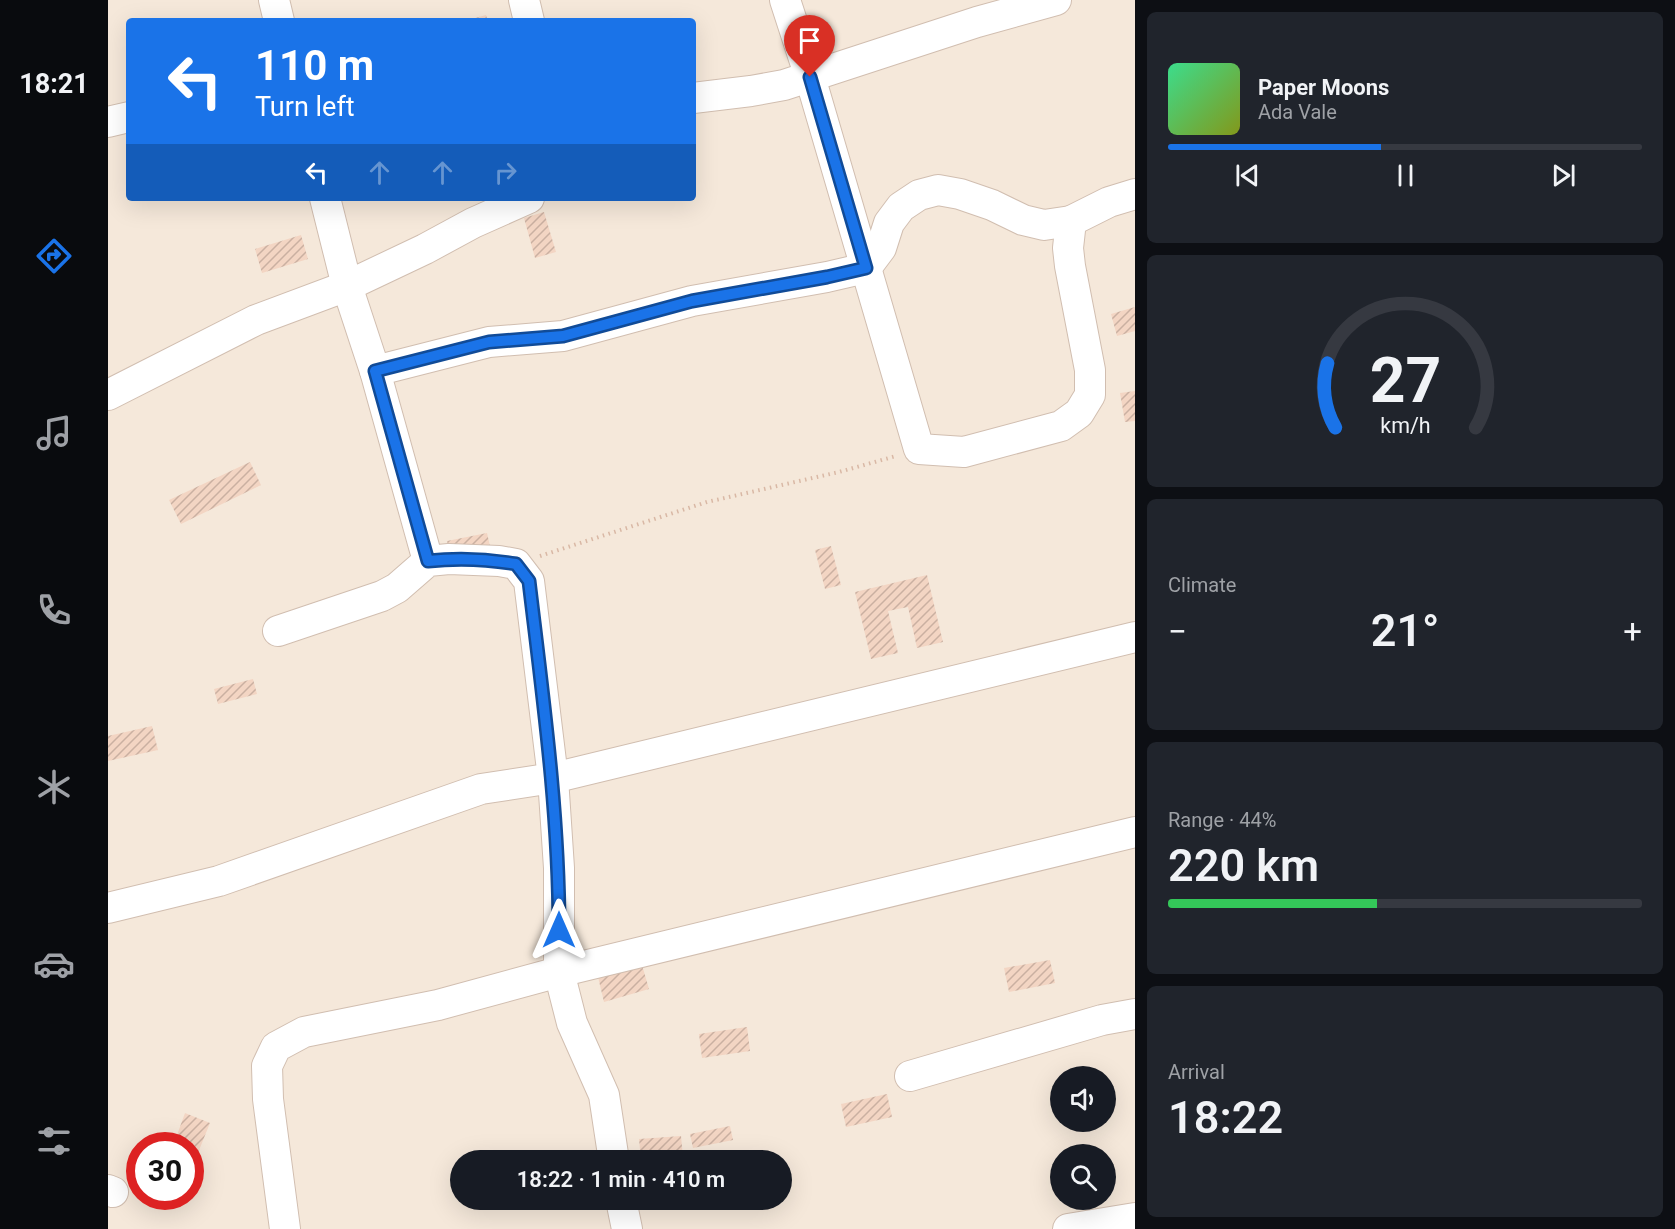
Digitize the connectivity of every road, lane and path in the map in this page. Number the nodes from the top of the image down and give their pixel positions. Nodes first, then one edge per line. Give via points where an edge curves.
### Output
1 (274, 0) edge
2 (524, 0) edge
3 (785, 0) edge
4 (1056, 0) edge
5 (1019, 5) edge
6 (278, 18) edge
7 (528, 18) edge
8 (810, 77) junction
9 (696, 98) edge
10 (126, 118) edge
11 (108, 122) edge
12 (1135, 194) edge
13 (326, 201) edge
14 (522, 201) edge
15 (1071, 220) junction
16 (866, 268) junction
17 (347, 286) junction
18 (375, 371) junction
19 (110, 388) edge
20 (919, 449) junction
21 (428, 561) junction
22 (516, 564) junction
23 (278, 631) dead end
24 (1135, 637) edge
25 (553, 778) junction
26 (1135, 832) edge
27 (108, 908) edge
28 (559, 972) junction
29 (1135, 1014) edge
30 (910, 1076) dead end
31 (612, 1150) edge
32 (623, 1210) edge
33 (1135, 1218) edge
34 (285, 1229) edge
35 (627, 1229) edge
36 (1068, 1229) edge

1 - 6 street
2 - 7 street
3 - 8 street
4 - 5 street
5 - 8 street
8 - 9 street via 752,91
8 - 16 street
10 - 11 street
12 - 15 street
13 - 17 street
14 - 17 street
15 - 16 street via 1044,225 960,194 938,190 919,195 901,207 881,248
15 - 20 street via 1070,266 1090,370 1090,395 1079,413 1061,426 964,452
16 - 18 street via 692,301 563,336 489,342
16 - 20 street
17 - 18 street
17 - 19 street via 256,320
18 - 21 street
20 - 22 path via 707,502
21 - 22 street
21 - 23 street via 382,596
22 - 25 street via 529,581
24 - 25 street
25 - 27 street via 481,789 219,881
25 - 28 street via 559,868
26 - 28 street
28 - 31 street via 572,1023 604,1095
28 - 34 street via 438,1005 304,1032 276,1047 267,1066 268,1099
29 - 30 street
32 - 35 street
33 - 36 street

